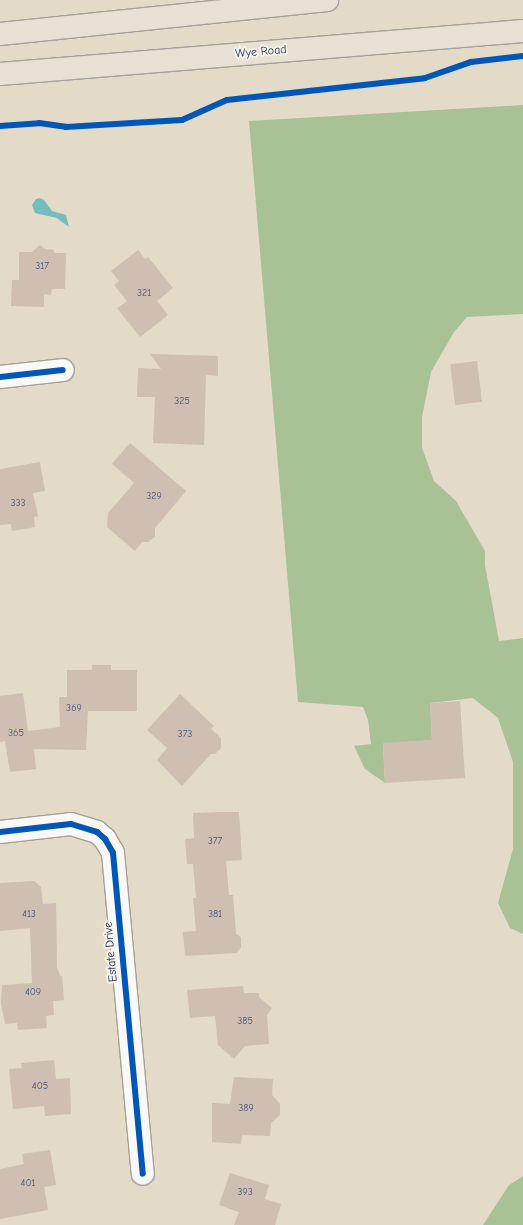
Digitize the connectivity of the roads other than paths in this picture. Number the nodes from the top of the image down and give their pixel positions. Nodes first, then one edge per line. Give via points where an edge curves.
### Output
1 (327, 0) edge
2 (523, 31) edge
3 (0, 34) edge
4 (0, 74) edge
5 (63, 370) dead end
6 (0, 377) edge
7 (0, 832) edge
8 (142, 1174) dead end

1 - 3 main road
2 - 4 main road, Wye Road
5 - 6 street
7 - 8 street, Estate Drive via 71,824 97,832 105,839 113,853

